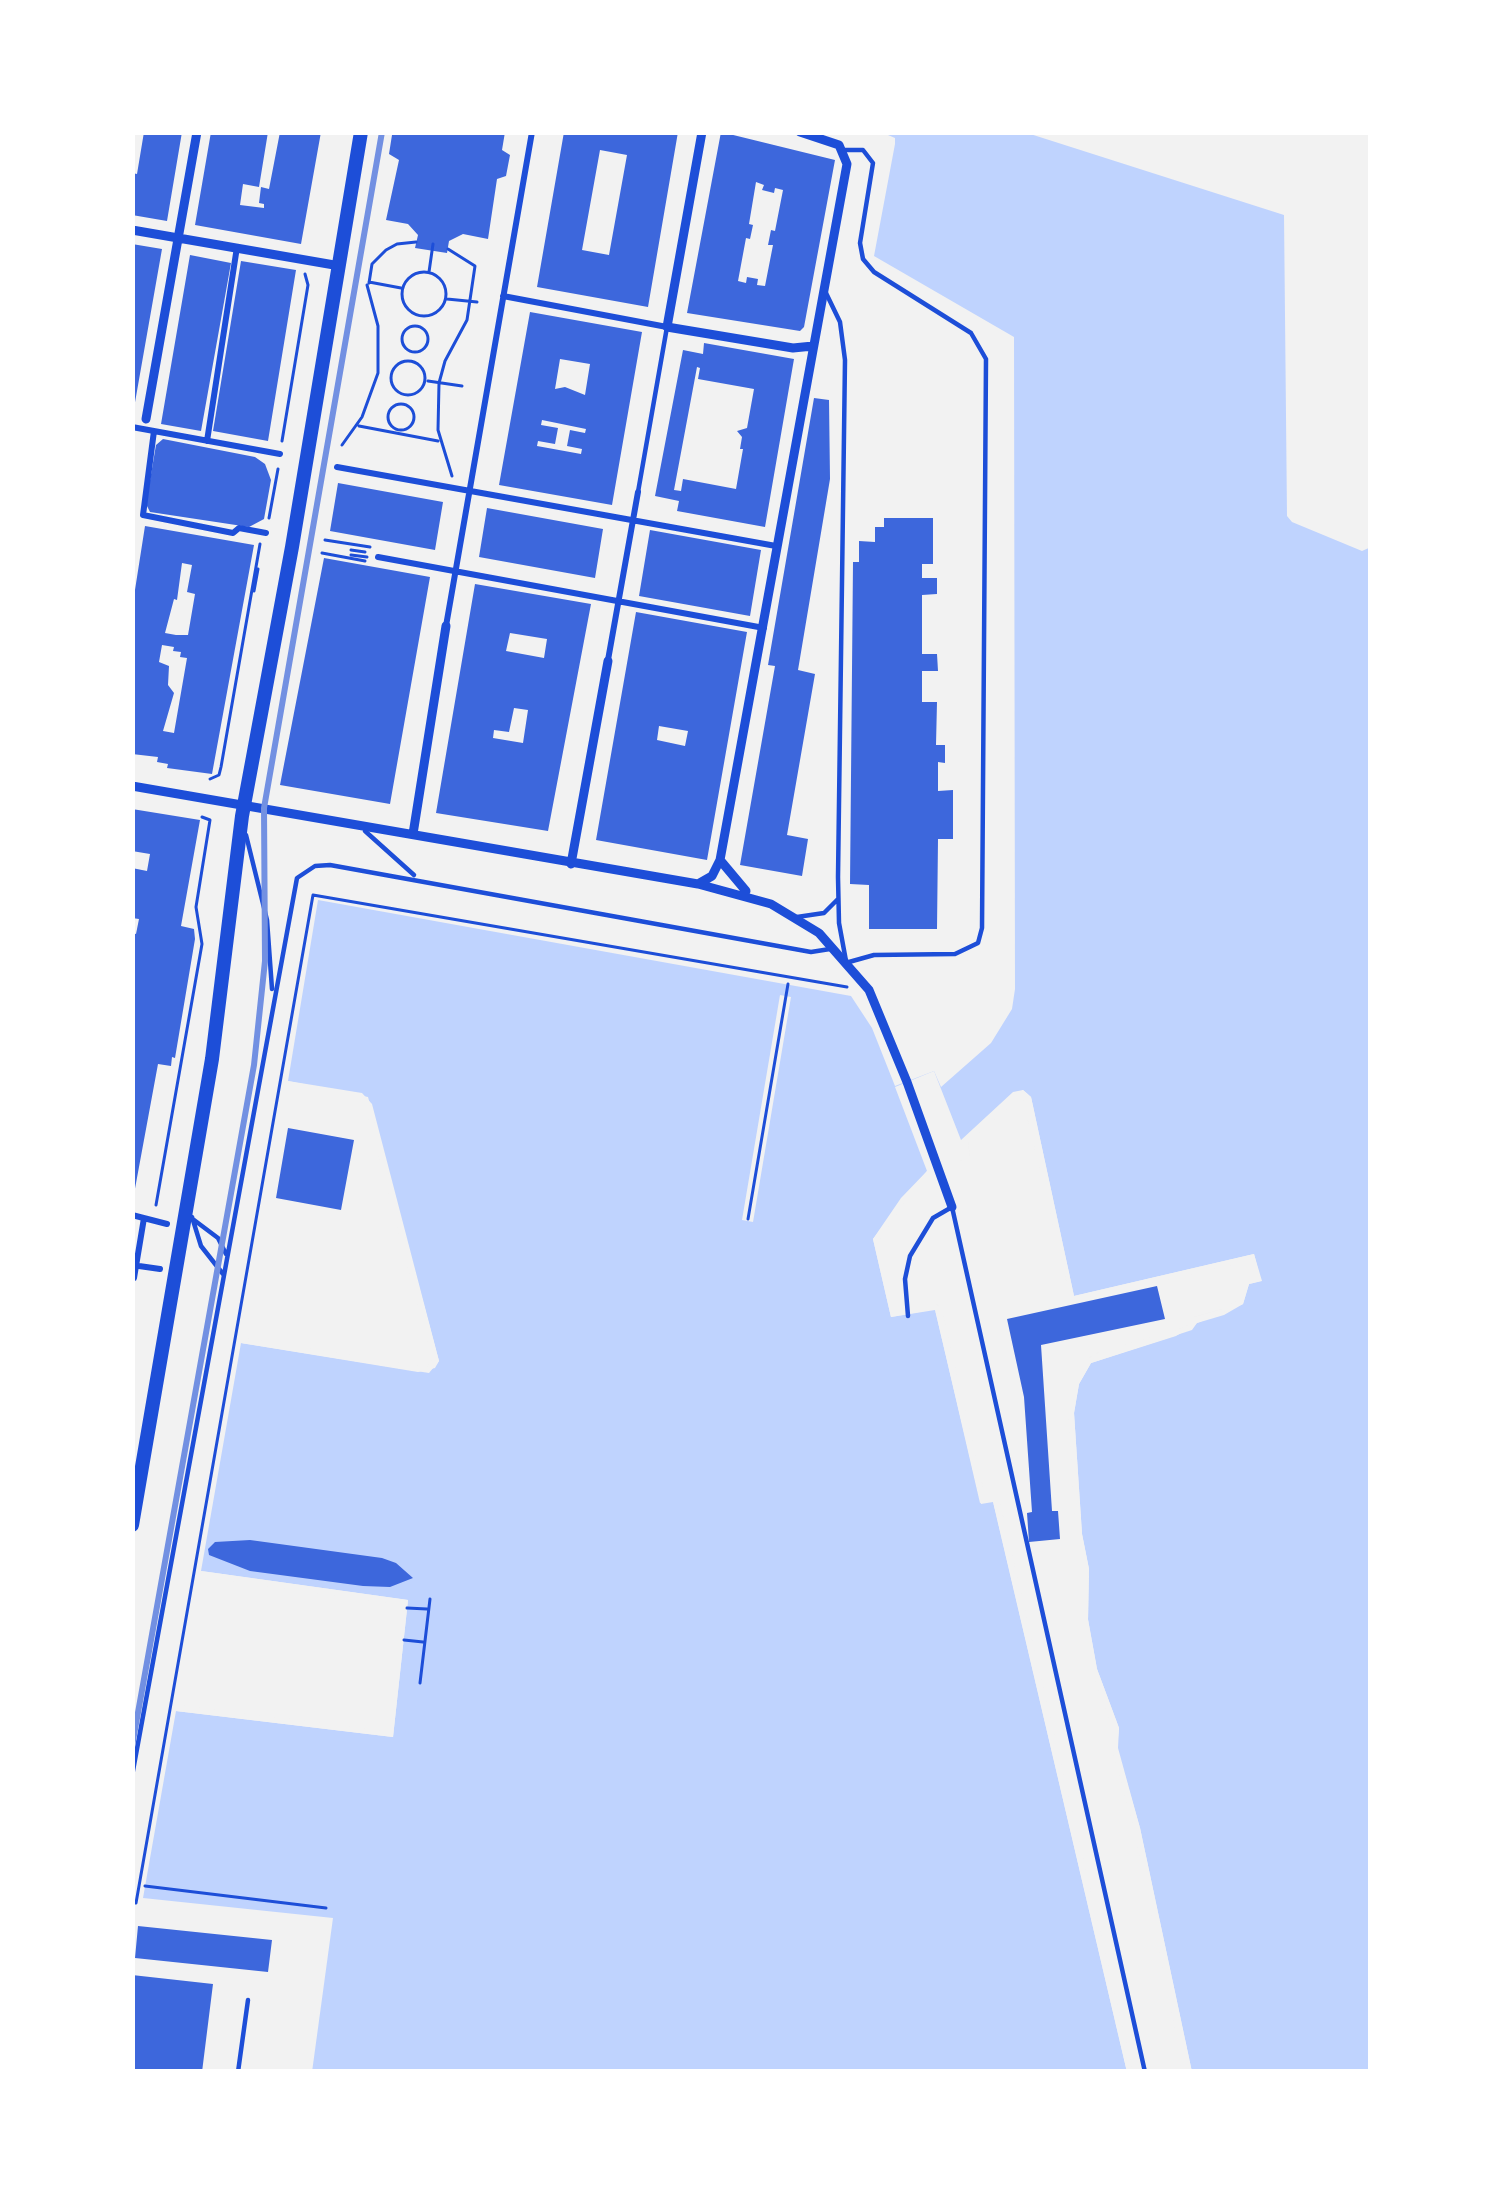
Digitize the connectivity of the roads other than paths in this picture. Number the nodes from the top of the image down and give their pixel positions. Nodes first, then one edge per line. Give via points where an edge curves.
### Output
1 (197, 132) edge
2 (361, 132) edge
3 (532, 132) edge
4 (702, 132) edge
5 (800, 132) edge
6 (843, 150) junction
7 (132, 230) edge
8 (180, 238) junction
9 (238, 247) junction
10 (340, 266) junction
11 (824, 288) junction
12 (503, 296) junction
13 (667, 327) junction
14 (814, 346) junction
15 (142, 418) joint
16 (134, 428) edge
17 (158, 430) junction
18 (207, 441) junction
19 (280, 454) road end
20 (337, 467) dead end
21 (470, 491) junction
22 (638, 492) joint
23 (142, 514) junction
24 (633, 520) junction
25 (143, 526) dead end
26 (266, 533) road end
27 (779, 547) junction
28 (378, 557) road end
29 (456, 571) junction
30 (619, 601) junction
31 (446, 626) joint
32 (765, 628) junction
33 (608, 661) joint
34 (132, 787) edge
35 (243, 811) junction
36 (356, 823) junction
37 (413, 834) junction
38 (720, 860) junction
39 (571, 864) junction
40 (417, 879) junction
41 (698, 884) junction
42 (750, 895) junction
43 (838, 899) junction
44 (797, 917) junction
45 (833, 948) junction
46 (847, 962) junction
47 (272, 1000) junction
48 (189, 1192) junction
49 (952, 1207) junction
50 (132, 1215) edge
51 (192, 1217) junction
52 (151, 1218) junction
53 (167, 1224) dead end
54 (226, 1254) junction
55 (134, 1265) edge
56 (160, 1269) dead end
57 (223, 1274) junction
58 (134, 1278) edge
59 (908, 1316) dead end
60 (139, 1448) edge
61 (132, 1525) edge
62 (132, 1776) edge
63 (248, 2000) dead end
64 (238, 2072) edge
65 (1144, 2072) edge

1 - 8 street
2 - 10 main road
3 - 12 street
4 - 13 street
5 - 6 street
6 - 11 street
6 - 46 lane via 863,150 872,163 863,260 970,333 986,359 982,928 978,943 956,954
7 - 8 street
8 - 9 street
8 - 15 street
9 - 10 street
9 - 18 street
10 - 35 main road
11 - 14 street
11 - 43 lane via 845,360
12 - 13 street
12 - 21 street
13 - 14 street
13 - 22 lane
14 - 27 street
15 - 16 street
16 - 17 street
17 - 18 street
17 - 23 street
18 - 19 street
20 - 21 street
21 - 24 street
21 - 29 street
22 - 24 street
23 - 25 street
23 - 26 street
24 - 27 street
24 - 30 street
27 - 32 street
28 - 29 street
29 - 30 street
29 - 31 street
30 - 32 street
30 - 33 street
31 - 37 street
32 - 38 street
33 - 39 street
34 - 35 street
35 - 36 street
35 - 47 lane via 267,920
35 - 48 main road
36 - 37 street
36 - 40 lane
37 - 39 street
38 - 41 street
38 - 42 street
39 - 41 street
40 - 45 lane via 811,952
40 - 47 lane via 330,865 303,870 292,889
41 - 42 street
42 - 44 street
43 - 44 lane via 824,913
43 - 46 lane
44 - 45 street
45 - 46 street
46 - 49 street via 876,1005
47 - 54 lane
48 - 51 lane
48 - 60 main road
49 - 59 lane via 933,1218 910,1256
49 - 65 lane
50 - 52 street
51 - 54 lane
51 - 57 lane
52 - 53 street
52 - 55 street
54 - 57 lane
55 - 56 street
55 - 58 street
57 - 62 lane
60 - 61 main road
63 - 64 lane

